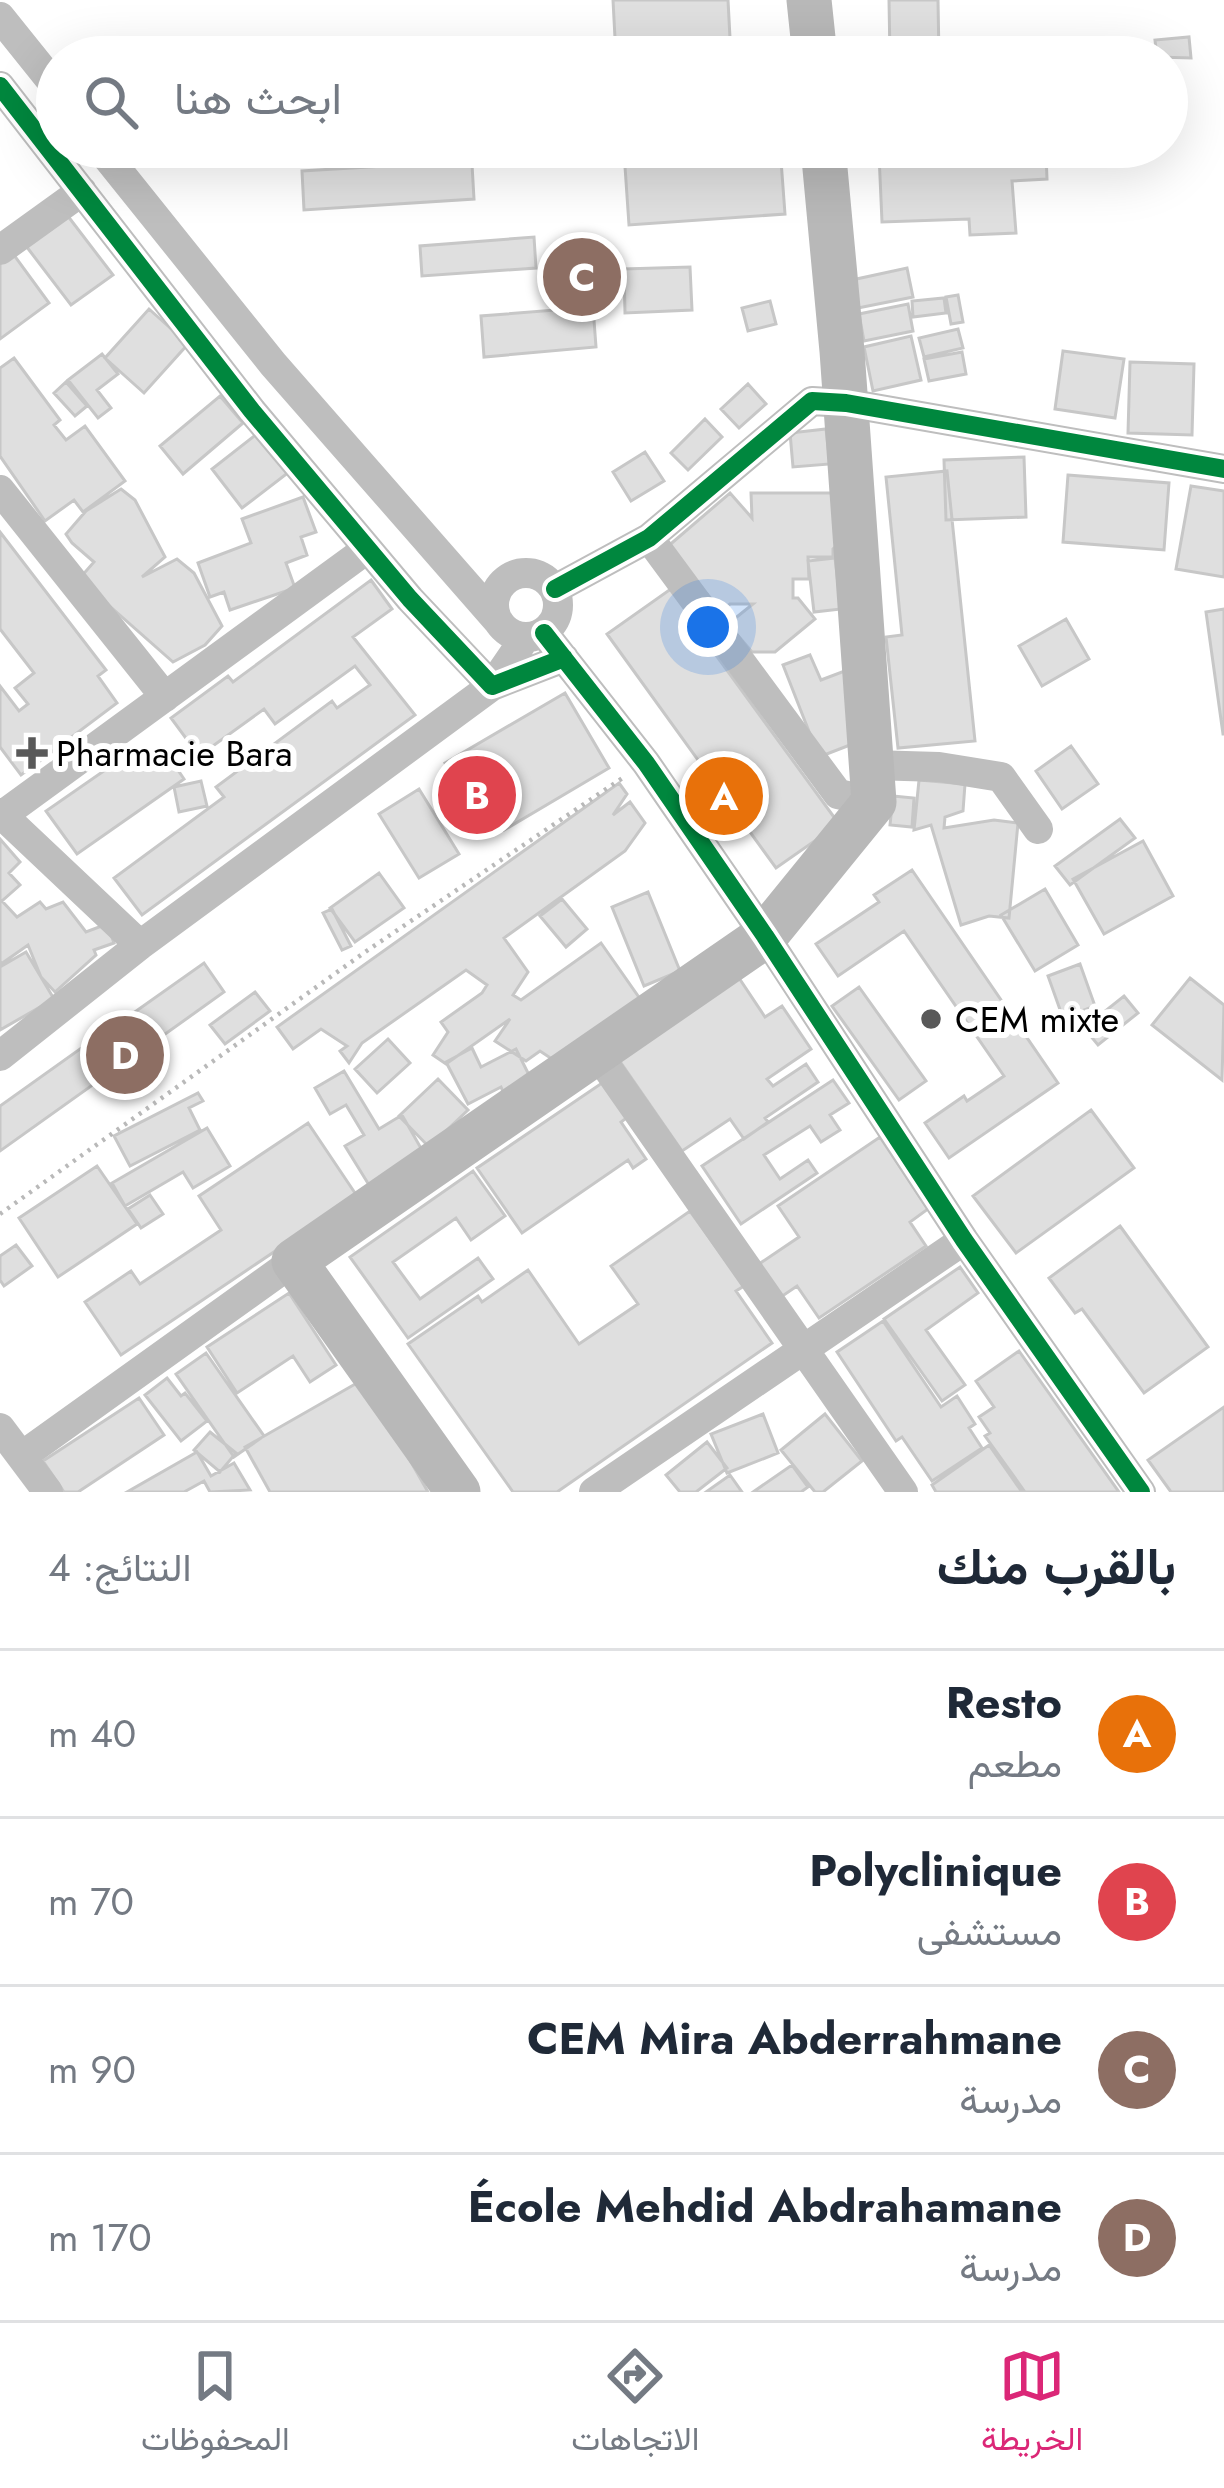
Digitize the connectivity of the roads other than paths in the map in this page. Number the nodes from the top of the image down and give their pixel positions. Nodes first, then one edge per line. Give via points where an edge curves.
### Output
1 (809, 0) edge
2 (0, 17) edge
3 (812, 36) edge
4 (36, 62) edge
5 (0, 86) edge
6 (36, 132) edge
7 (64, 168) edge
8 (116, 168) edge
9 (825, 168) edge
10 (82, 191) junction
11 (0, 250) edge
12 (846, 404) junction
13 (1224, 469) edge
14 (0, 490) edge
15 (649, 538) junction
16 (367, 549) junction
17 (554, 589) junction
18 (522, 631) junction
19 (564, 658) junction
20 (492, 686) junction
21 (165, 697) junction
22 (872, 783) junction
23 (1, 814) edge
24 (1038, 829) dead end
25 (765, 936) junction
26 (140, 945) junction
27 (596, 1052) junction
28 (0, 1056) edge
29 (964, 1240) junction
30 (294, 1262) junction
31 (804, 1350) junction
32 (0, 1428) edge
33 (22, 1456) junction
34 (48, 1492) edge
35 (458, 1492) edge
36 (594, 1492) edge
37 (903, 1492) edge
38 (1141, 1492) edge

1 - 3 main road
2 - 4 street
5 - 6 street
7 - 10 street
8 - 18 street via 273,364
9 - 12 main road
10 - 11 street
10 - 16 street
12 - 13 street
12 - 15 street via 812,401
12 - 22 main road
14 - 21 street
15 - 17 street
15 - 22 street via 838,794
16 - 20 street
16 - 21 street
17 - 18 street via 558,611
17 - 18 street via 533,573 502,583 494,598
18 - 19 street
18 - 20 street
19 - 20 street
19 - 25 street
20 - 26 street
21 - 23 street
22 - 24 street via 940,767 1001,777
22 - 25 main road
23 - 26 street
25 - 27 main road
25 - 29 street
26 - 28 street
27 - 30 main road
27 - 31 street
29 - 31 street
29 - 38 street
30 - 33 street
30 - 35 main road
31 - 36 street
31 - 37 street
32 - 33 street
33 - 34 street

